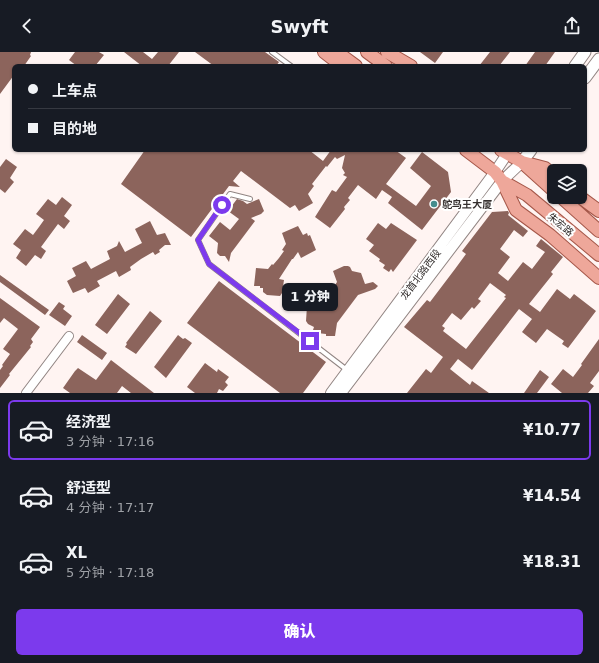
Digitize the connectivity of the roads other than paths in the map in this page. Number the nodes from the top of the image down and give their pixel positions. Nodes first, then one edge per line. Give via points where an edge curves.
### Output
1 (272, 52) edge
2 (324, 52) edge
3 (337, 52) edge
4 (367, 52) edge
5 (380, 52) edge
6 (585, 52) edge
7 (392, 55) edge
8 (599, 59) edge
9 (288, 64) edge
10 (339, 64) edge
11 (353, 64) edge
12 (383, 64) edge
13 (408, 64) edge
14 (576, 64) edge
15 (587, 75) edge
16 (468, 152) edge
17 (506, 152) edge
18 (507, 152) edge
19 (530, 152) edge
20 (522, 162) junction
21 (547, 170) edge
22 (499, 177) junction
23 (547, 185) edge
24 (250, 199) dead end
25 (587, 202) edge
26 (569, 204) edge
27 (599, 211) edge
28 (599, 231) edge
29 (599, 256) edge
30 (599, 278) edge
31 (69, 336) dead end
32 (351, 372) junction
33 (26, 393) edge
34 (331, 393) edge
35 (341, 393) edge

1 - 9 lane
2 - 10 main road
3 - 11 main road
4 - 12 main road
5 - 7 main road
6 - 14 main road
7 - 13 main road
8 - 15 main road
16 - 22 main road, 朱宏路
17 - 22 street, 龙首北路西段
18 - 20 main road
19 - 20 main road
20 - 21 main road
20 - 22 street, 龙首北路西段
20 - 23 main road
22 - 29 main road, 朱宏路 via 527,195
22 - 30 main road via 516,210 550,235
22 - 32 street, 龙首北路西段
24 - 32 lane via 230,194 198,240 209,264
25 - 27 main road
26 - 28 main road, 朱宏路
31 - 33 street
32 - 34 street, 龙首北路西段
32 - 35 street, 龙首北路西段

